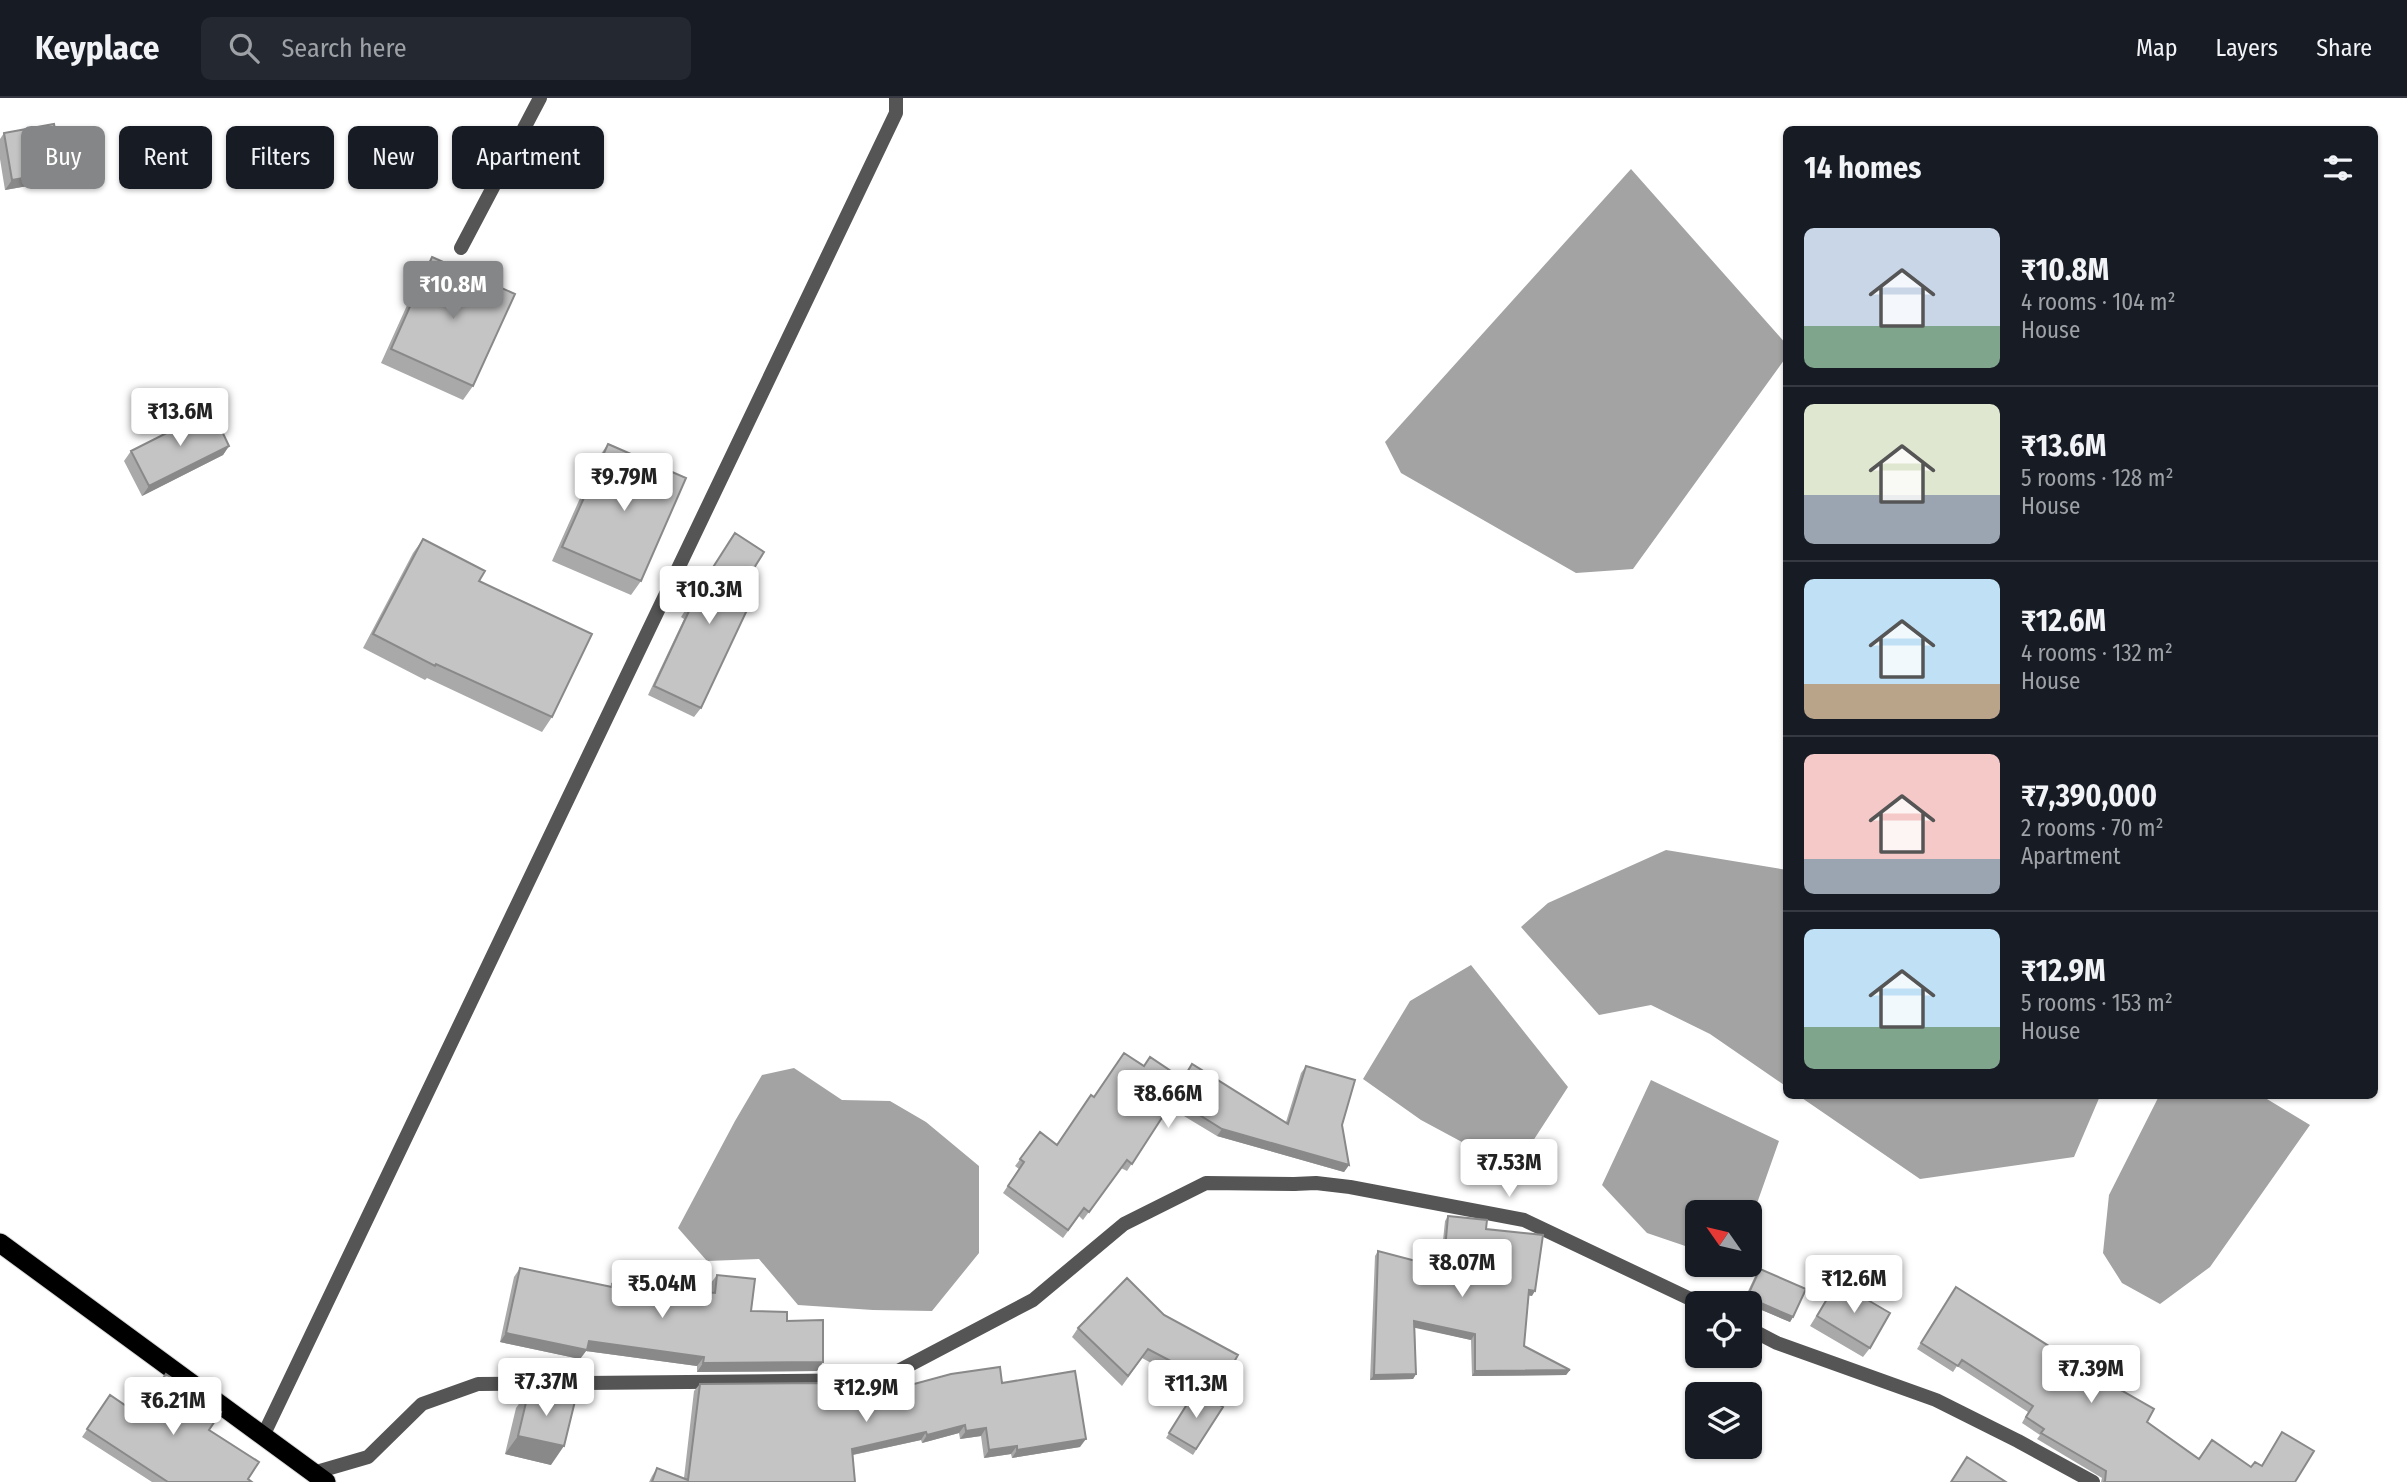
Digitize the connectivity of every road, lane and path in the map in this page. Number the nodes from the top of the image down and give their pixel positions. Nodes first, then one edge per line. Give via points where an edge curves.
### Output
1 (540, 98) edge
2 (897, 98) edge
3 (461, 248) dead end
4 (0, 1243) edge
5 (1685, 1296) edge
6 (1762, 1335) edge
7 (263, 1436) junction
8 (319, 1477) edge
9 (2093, 1482) edge

1 - 3 street
2 - 7 street via 896,113
4 - 7 highway
5 - 8 street via 1524,1220 1316,1183 1206,1183 1124,1224 1033,1300 881,1380 478,1384 422,1404 368,1457
6 - 9 street via 1937,1400
7 - 8 highway

